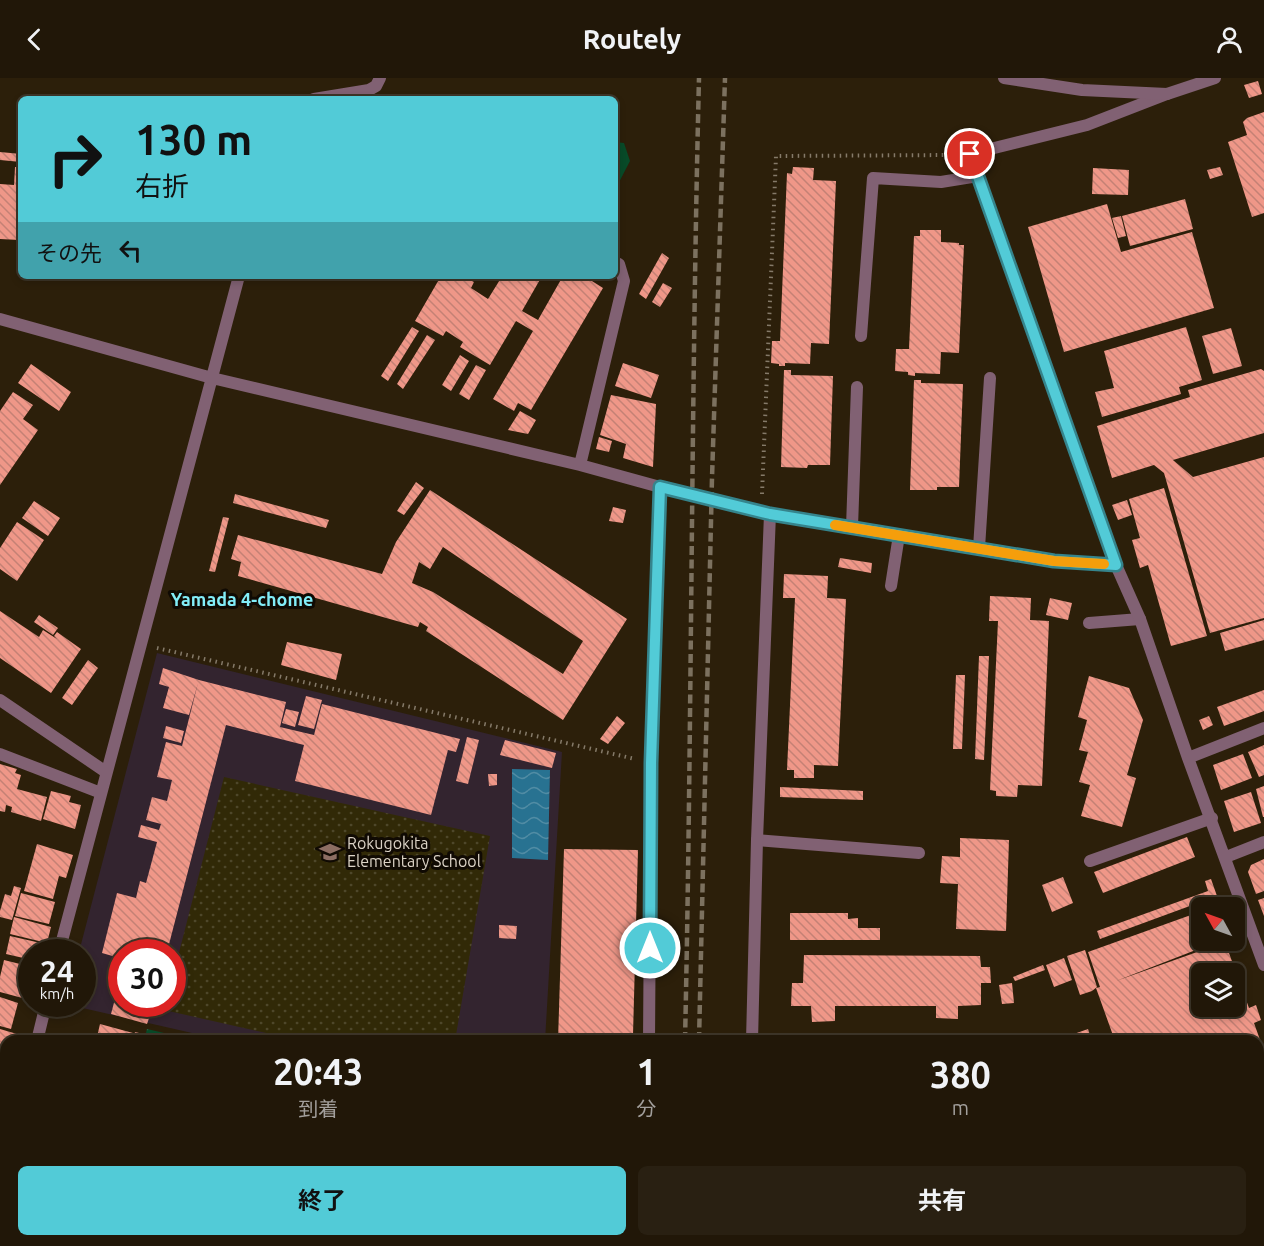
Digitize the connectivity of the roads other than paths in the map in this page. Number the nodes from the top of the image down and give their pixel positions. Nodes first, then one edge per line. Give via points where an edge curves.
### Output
1 (380, 78) edge
2 (1004, 78) edge
3 (1215, 78) edge
4 (1167, 94) junction
5 (332, 96) edge
6 (978, 176) junction
7 (618, 264) edge
8 (238, 279) edge
9 (0, 319) edge
10 (861, 336) dead end
11 (212, 378) junction
12 (990, 378) dead end
13 (857, 387) dead end
14 (580, 465) junction
15 (660, 487) junction
16 (770, 514) junction
17 (852, 527) junction
18 (899, 535) junction
19 (979, 548) junction
20 (1116, 565) junction
21 (891, 586) dead end
22 (1140, 619) junction
23 (1089, 623) dead end
24 (0, 700) edge
25 (1264, 729) edge
26 (0, 754) edge
27 (1188, 758) junction
28 (106, 772) junction
29 (101, 793) junction
30 (1212, 818) junction
31 (758, 840) junction
32 (1264, 842) edge
33 (919, 853) dead end
34 (1226, 857) junction
35 (1090, 861) dead end
36 (63, 939) edge
37 (1263, 959) edge
38 (43, 1017) edge
39 (38, 1035) edge
40 (649, 1035) edge
41 (752, 1035) edge

1 - 5 street via 369,90
2 - 4 street via 1082,90
3 - 4 street
4 - 6 street via 1087,124 970,154
6 - 10 street via 941,182 873,178
6 - 20 street
7 - 14 street via 624,281
8 - 11 street
9 - 11 street
11 - 14 street
11 - 28 street
12 - 19 street
13 - 17 street
14 - 15 street
15 - 16 street
15 - 40 street via 651,763
16 - 17 street
16 - 31 street
17 - 18 street
18 - 19 street
18 - 21 street
19 - 20 street via 1054,561
20 - 22 street
22 - 23 street
22 - 27 street
24 - 28 street
25 - 27 street
26 - 29 street
27 - 30 street
28 - 29 street
29 - 36 street
30 - 34 street
30 - 35 street
31 - 33 street
31 - 41 street
32 - 34 street
34 - 37 street
38 - 39 street

